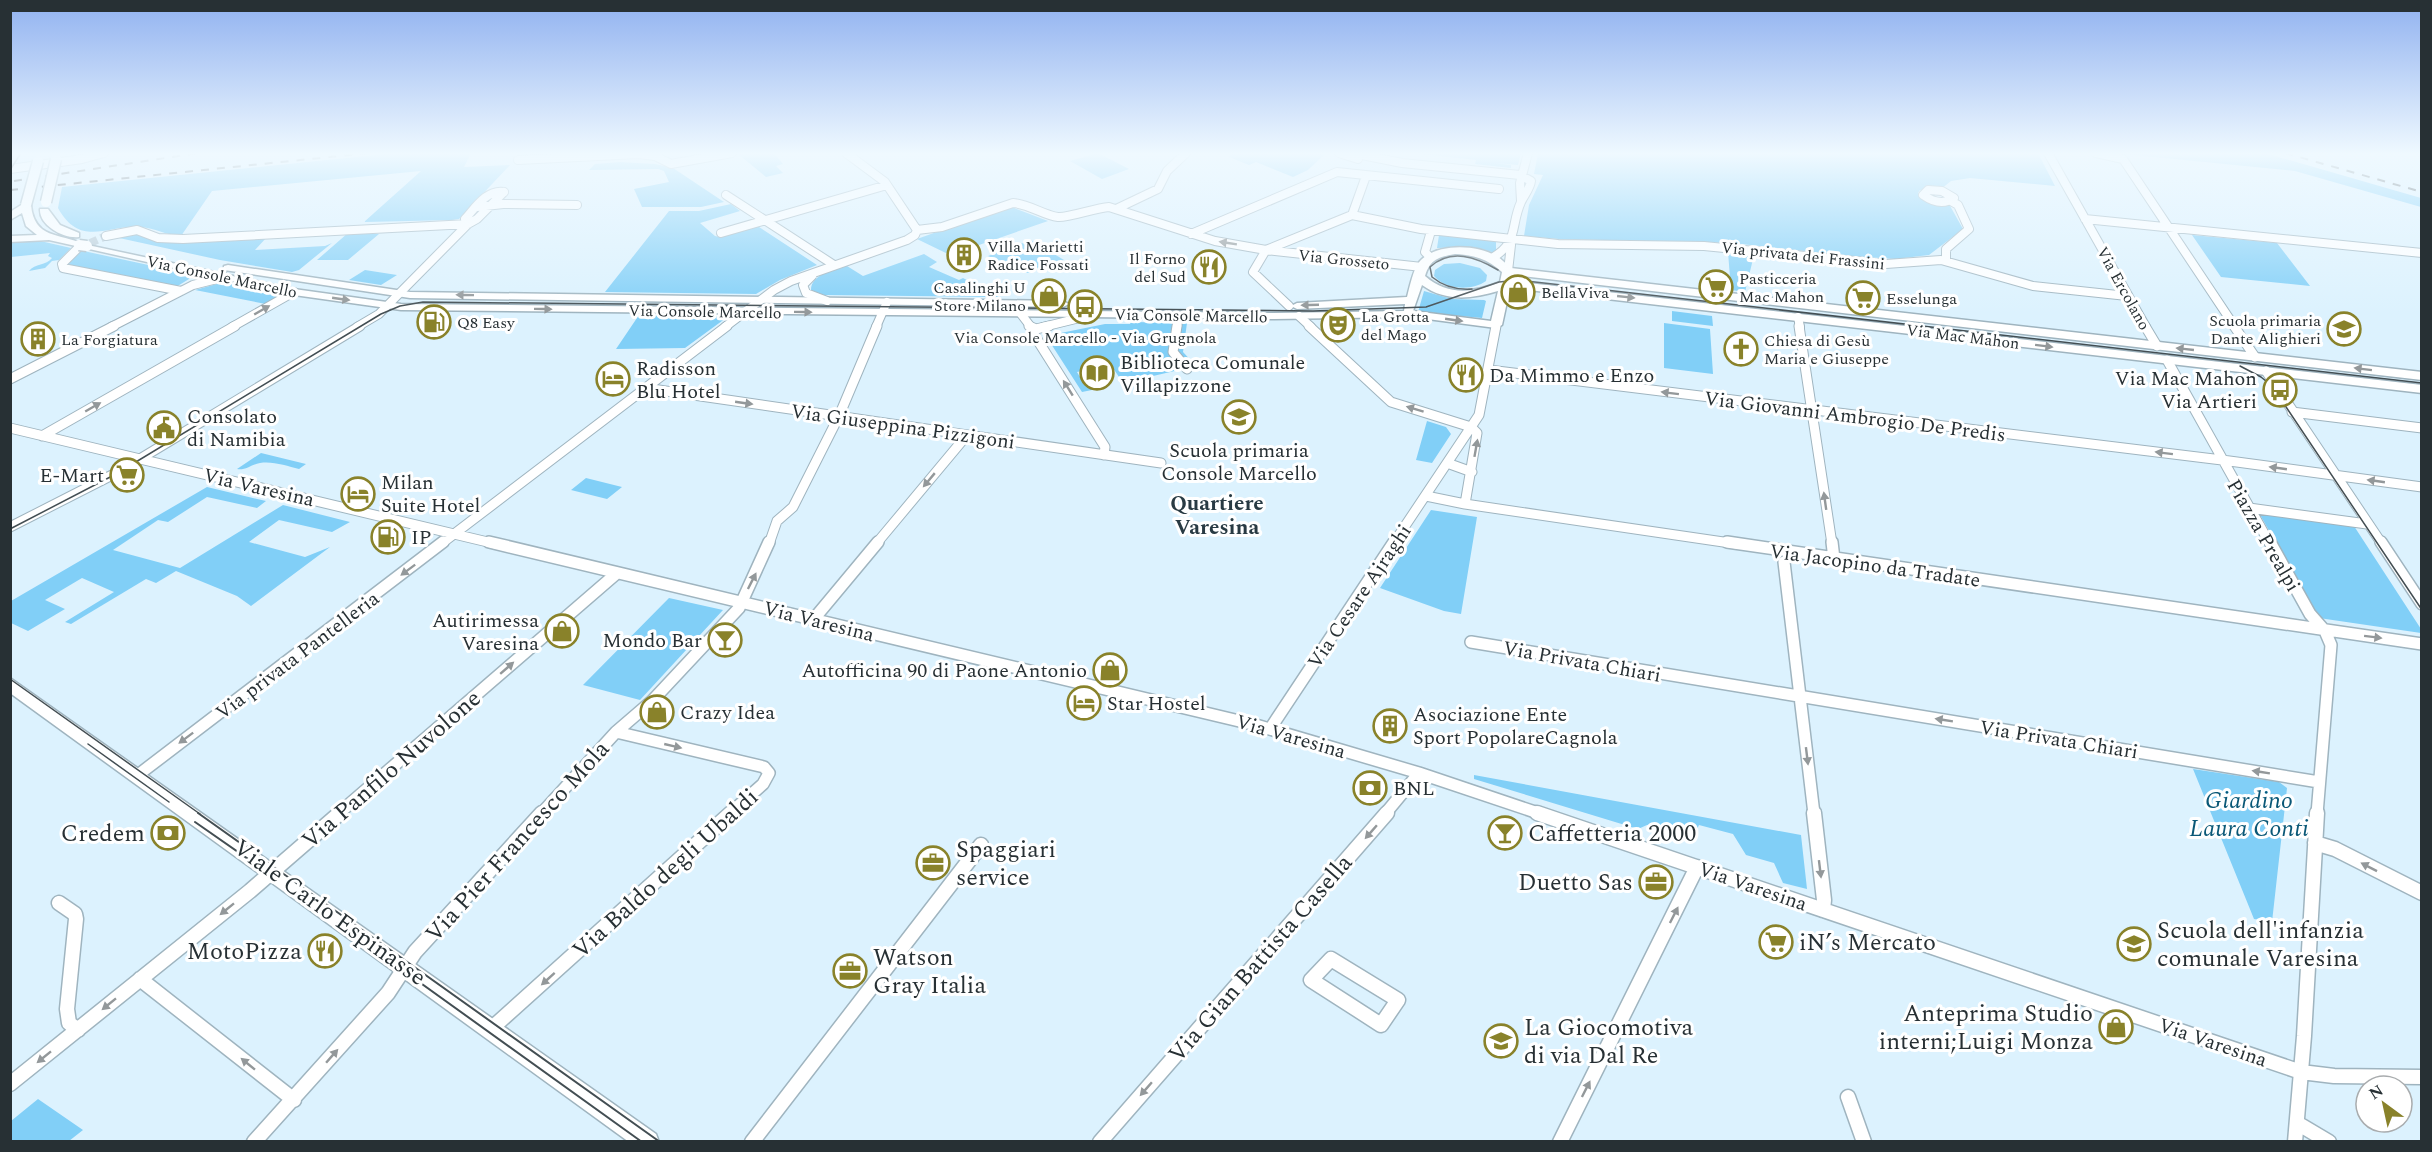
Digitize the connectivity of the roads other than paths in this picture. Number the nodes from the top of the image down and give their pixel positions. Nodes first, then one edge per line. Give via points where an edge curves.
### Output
1 (24, 207) edge
2 (25, 207) edge
3 (45, 207) joint
4 (477, 207) edge
5 (489, 207) edge
6 (744, 207) edge
7 (811, 207) edge
8 (902, 207) edge
9 (997, 207) edge
10 (1032, 207) edge
11 (1120, 207) edge
12 (1254, 207) edge
13 (1355, 207) edge
14 (1520, 207) edge
15 (1959, 207) edge
16 (2078, 207) edge
17 (2156, 207) edge
18 (1116, 209) junction
19 (1352, 215) junction
20 (10, 217) edge
21 (2085, 219) junction
22 (765, 220) junction
23 (468, 224) junction
24 (2170, 227) junction
25 (17, 229) edge
26 (918, 230) junction
27 (1431, 231) junction
28 (722, 233) dead end
29 (1191, 234) junction
30 (50, 238) junction
31 (1293, 239) junction
32 (1511, 239) junction
33 (90, 243) junction
34 (1266, 250) junction
35 (2421, 253) edge
36 (1299, 254) junction
37 (1430, 257) junction
38 (1492, 258) junction
39 (1946, 261) junction
40 (834, 266) junction
41 (202, 272) junction
42 (1421, 272) junction
43 (225, 277) junction
44 (1507, 277) junction
45 (193, 285) junction
46 (181, 291) junction
47 (294, 292) junction
48 (400, 294) junction
49 (2127, 296) junction
50 (760, 299) junction
51 (1411, 300) junction
52 (827, 301) junction
53 (1289, 306) junction
54 (885, 307) junction
55 (385, 309) junction
56 (1797, 310) junction
57 (745, 311) junction
58 (1021, 314) junction
59 (1096, 314) junction
60 (1412, 314) junction
61 (1299, 316) junction
62 (1178, 321) dead end
63 (1496, 325) junction
64 (1036, 329) junction
65 (2148, 333) junction
66 (2126, 342) junction
67 (2157, 346) junction
68 (2255, 357) junction
69 (2167, 360) junction
70 (1187, 369) dead end
71 (1489, 370) junction
72 (2265, 371) junction
73 (2421, 376) edge
74 (10, 379) edge
75 (645, 388) junction
76 (2421, 389) edge
77 (1812, 411) junction
78 (2292, 412) junction
79 (839, 417) junction
80 (1471, 427) junction
81 (10, 428) edge
82 (2421, 428) edge
83 (42, 435) junction
84 (967, 435) junction
85 (1104, 454) junction
86 (140, 459) junction
87 (2222, 460) junction
88 (1161, 463) dead end
89 (1447, 463) junction
90 (1472, 472) junction
91 (2334, 475) junction
92 (2420, 487) edge
93 (1426, 496) junction
94 (1465, 504) junction
95 (2250, 510) junction
96 (2272, 518) dead end
97 (2367, 524) junction
98 (10, 527) edge
99 (455, 534) junction
100 (1834, 559) junction
101 (1784, 562) dead end
102 (617, 573) junction
103 (741, 603) junction
104 (2421, 604) edge
105 (813, 620) junction
106 (2325, 631) junction
107 (1471, 642) dead end
108 (2421, 644) edge
109 (10, 684) edge
110 (1800, 697) junction
111 (1270, 729) junction
112 (616, 732) junction
113 (1419, 773) junction
114 (138, 775) junction
115 (2319, 782) junction
116 (2315, 843) junction
117 (981, 844) dead end
118 (1697, 867) junction
119 (272, 871) junction
120 (2421, 893) edge
121 (59, 903) dead end
122 (1823, 905) junction
123 (405, 966) junction
124 (140, 979) junction
125 (1381, 1025) joint
126 (491, 1029) junction
127 (78, 1030) junction
128 (2301, 1072) junction
129 (2421, 1077) edge
130 (10, 1084) edge
131 (1848, 1097) dead end
132 (294, 1100) junction
133 (2297, 1123) junction
134 (254, 1142) edge
135 (648, 1142) edge
136 (752, 1142) edge
137 (1100, 1142) edge
138 (1560, 1142) edge
139 (1864, 1142) edge
140 (2295, 1142) edge
141 (2330, 1142) edge

1 - 20 main road
2 - 25 main road
3 - 25 main road
3 - 33 main road, Via Console Marcello via 47,221 57,229
4 - 23 street via 465,219
5 - 23 street
6 - 22 street
7 - 22 street
8 - 26 street
9 - 26 street via 942,227
10 - 18 street via 1059,218 1097,207
11 - 18 street
12 - 29 street
13 - 19 street
14 - 32 street
15 - 39 street via 1969,230 1946,249
16 - 21 street, Via Ercolano
17 - 24 street
18 - 29 street, Via Grosseto
19 - 27 street, Via privata dei Frassini
19 - 31 street
21 - 24 street
21 - 49 street, Via Ercolano
22 - 28 street
22 - 40 street
23 - 33 street via 183,239 158,238 137,230
23 - 48 street
24 - 35 street
24 - 68 street
25 - 30 main road
25 - 30 main road, Via Console Marcello via 31,227
26 - 40 street via 907,240
27 - 32 street, Via privata dei Frassini
27 - 37 street via 1425,252
34 -> 29 street, Via Grosseto
30 - 33 main road, Via Console Marcello
31 - 34 street
31 - 36 street via 1291,247
32 - 38 street via 1505,252
32 - 39 street, Via privata dei Frassini via 1558,244 1704,246 1886,264
32 - 44 street
33 - 41 main road, Via Console Marcello
33 - 46 street via 62,264 63,268
33 - 48 main road, Via Console Marcello
34 - 36 street, Via Grosseto
34 - 53 street via 1253,272
36 - 42 street, Via Grosseto
37 - 38 main road via 1455,250
37 - 42 main road
38 - 44 main road
39 - 49 street, Via privata dei Frassini via 2025,284
40 - 50 street, Via privata Pantelleria via 781,286
40 - 52 street via 803,285 806,293
41 - 43 main road, Via Console Marcello
41 - 45 street
42 - 44 main road via 1436,290 1462,295 1482,294
42 - 51 main road
43 - 45 street
43 - 47 main road, Via Console Marcello
44 - 56 main road, Via Mac Mahon
44 - 63 main road
45 - 46 street
46 - 74 street
47 -> 55 main road, Via Console Marcello
83 -> 47 street
50 -> 48 main road, Via Console Marcello
48 - 55 street
49 - 65 street, Via Ercolano
50 - 52 main road, Via Console Marcello
50 - 57 street, Via privata Pantelleria
51 -> 53 main road, Via Console Marcello
51 - 60 main road
52 - 54 main road, Via Console Marcello
53 - 54 main road, Via Console Marcello
57 -> 54 main road, Via Console Marcello
54 - 58 main road, Via Console Marcello
54 - 79 street
55 -> 57 main road, Via Console Marcello
55 - 86 street
56 - 66 main road, Via Mac Mahon
56 -> 69 main road, Via Mac Mahon
56 - 77 street
57 - 75 street, Via privata Pantelleria
58 - 59 main road, Via Console Marcello
58 - 64 street
59 - 61 main road, Via Console Marcello
59 - 64 street
60 - 61 main road, Via Console Marcello
60 -> 63 main road, Via Console Marcello
80 -> 61 street via 1390,402
62 - 70 street via 1173,352
63 - 71 street, Via Cesare Ajraghi
85 -> 64 street via 1105,447 1033,333
65 - 66 street, Via Mac Mahon
65 - 67 street, Via Ercolano
66 - 67 main road, Via Mac Mahon
68 -> 67 main road, Via Mac Mahon
67 - 69 main road, Via Ercolano
68 - 72 main road
73 -> 68 main road, Via Mac Mahon
69 - 72 main road, Via Mac Mahon
69 - 87 street
77 -> 71 street, Via Giovanni Ambrogio De Predis
71 - 80 street, Via Cesare Ajraghi via 1479,415
72 - 76 main road, Via Mac Mahon
72 - 78 street
75 -> 79 street, Via Giuseppina Pizzigoni
75 - 99 street, Via privata Pantelleria
87 -> 77 street, Via Giovanni Ambrogio De Predis
100 -> 77 street
78 - 82 street
78 - 91 street
79 - 84 street, Via Giuseppina Pizzigoni
103 -> 79 street, Via Pier Francesco Mola via 777,521 793,507
80 - 89 street, Via Cesare Ajraghi
90 -> 80 street via 1478,436
81 - 83 street, Via Varesina
83 - 86 street, Via Varesina
84 - 85 street, Via Giuseppina Pizzigoni
84 -> 105 street
85 - 88 street, Via Giuseppina Pizzigoni
86 - 98 street
86 - 99 street, Via Varesina
91 -> 87 street, Piazza Prealpi
87 - 95 street, Piazza Prealpi
89 - 90 street
89 - 93 street, Via Cesare Ajraghi
90 - 94 street
92 -> 91 street, Piazza Prealpi
91 - 97 street
93 - 94 street, Via Jacopino da Tradate
93 - 111 street, Via Cesare Ajraghi
94 - 100 street, Via Jacopino da Tradate
95 - 96 street
95 - 97 street
95 - 106 street, Piazza Prealpi via 2310,614
97 - 104 street
99 - 102 street, Via Varesina
99 -> 114 street, Via privata Pantelleria
100 - 106 street, Via Jacopino da Tradate
101 - 110 street
102 - 103 street, Via Varesina
119 -> 102 street, Via Panfilo Nuvolone
103 - 105 street, Via Varesina
103 - 112 street, Via Pier Francesco Mola via 736,613 652,701
105 - 111 street, Via Varesina
106 -> 108 street
106 - 115 street via 2331,645
107 - 110 street, Via Privata Chiari
109 - 114 main road, Viale Carlo Espinasse
115 -> 110 street, Via Privata Chiari
110 -> 122 street
111 - 113 street, Via Varesina
112 - 123 street, Via Pier Francesco Mola
112 -> 126 street, Via Baldo degli Ubaldi via 764,767 769,773 763,784
113 - 118 street, Via Varesina
113 -> 137 street, Via Gian Battista Casella
114 - 119 main road, Viale Carlo Espinasse
115 - 116 street
120 -> 116 street via 2336,849
116 - 128 street
117 - 136 street
118 - 122 street, Via Varesina
138 -> 118 street
119 - 123 main road, Viale Carlo Espinasse
119 -> 124 street, Via Panfilo Nuvolone
121 - 127 street via 76,919 67,1009 68,1021
122 - 128 street, Via Varesina
123 - 126 main road, Viale Carlo Espinasse
132 -> 123 street, Via Pier Francesco Mola via 388,993
124 -> 127 street, Via Panfilo Nuvolone
132 -> 124 street
125 - 125 street via 1398,1000 1331,958 1311,980
126 - 135 main road, Viale Carlo Espinasse
127 -> 130 street, Via Panfilo Nuvolone
128 - 129 street, Via Varesina
128 - 133 street
131 - 139 street
132 - 134 street, Via Pier Francesco Mola
133 - 140 street
133 - 141 street

